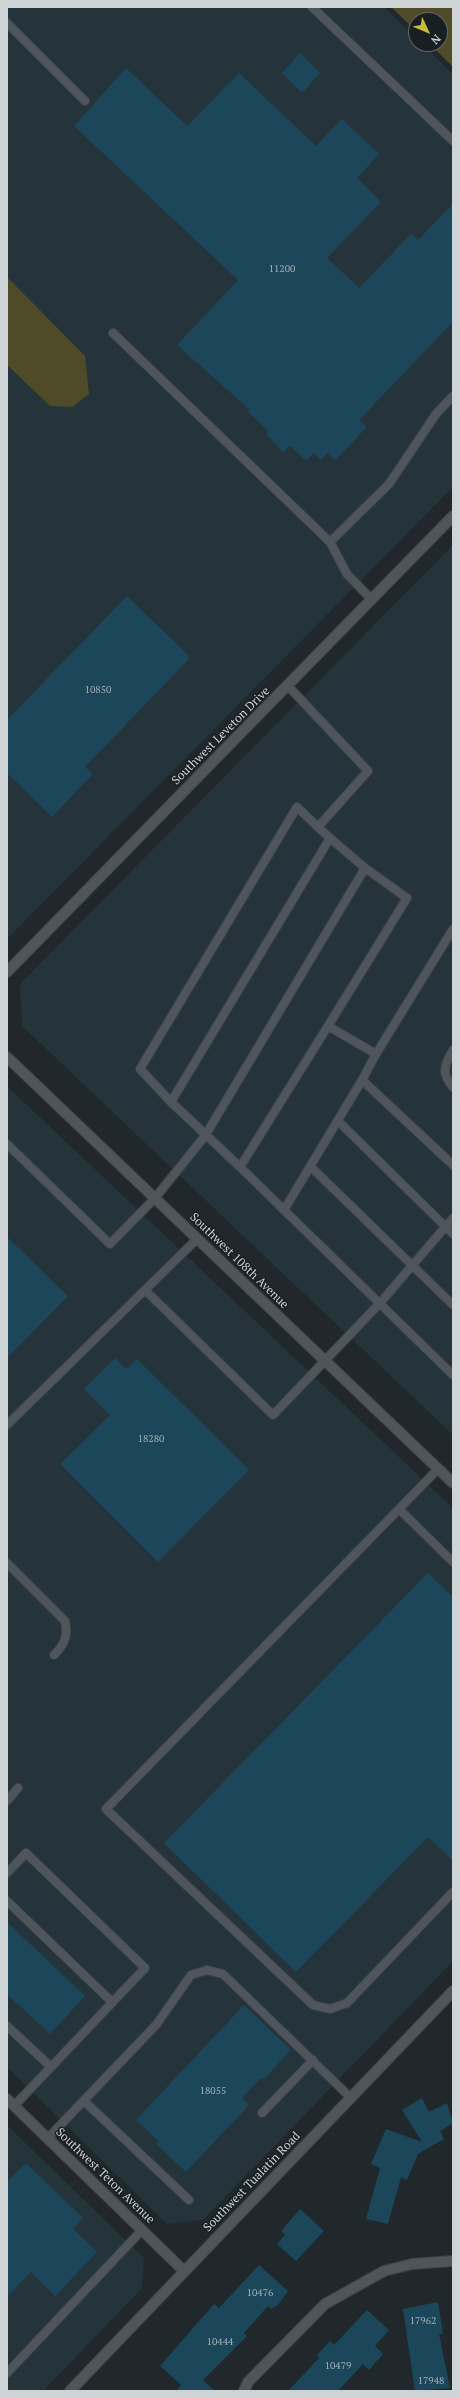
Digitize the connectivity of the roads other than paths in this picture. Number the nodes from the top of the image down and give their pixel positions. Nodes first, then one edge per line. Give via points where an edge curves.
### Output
1 (312, 7) edge
2 (7, 23) edge
3 (85, 101) dead end
4 (453, 141) edge
5 (113, 333) dead end
6 (453, 396) edge
7 (453, 516) edge
8 (330, 542) junction
9 (372, 600) junction
10 (288, 686) junction
11 (318, 827) junction
12 (330, 838) junction
13 (365, 868) junction
14 (453, 929) edge
15 (7, 972) edge
16 (328, 1026) junction
17 (453, 1050) edge
18 (376, 1054) junction
19 (8, 1062) edge
20 (362, 1080) junction
21 (453, 1087) edge
22 (171, 1102) junction
23 (338, 1121) junction
24 (205, 1136) junction
25 (7, 1144) edge
26 (453, 1165) edge
27 (310, 1166) junction
28 (240, 1167) junction
29 (155, 1198) junction
30 (284, 1210) junction
31 (453, 1218) edge
32 (446, 1227) junction
33 (453, 1234) edge
34 (197, 1239) junction
35 (413, 1266) junction
36 (145, 1290) junction
37 (380, 1303) junction
38 (453, 1305) edge
39 (325, 1361) junction
40 (453, 1375) edge
41 (7, 1425) edge
42 (438, 1469) junction
43 (453, 1483) edge
44 (399, 1509) junction
45 (453, 1562) edge
46 (7, 1563) edge
47 (54, 1655) dead end
48 (18, 1788) dead end
49 (7, 1801) edge
50 (7, 1873) edge
51 (452, 1896) edge
52 (7, 1901) edge
53 (453, 1991) edge
54 (112, 2002) junction
55 (7, 2026) edge
56 (312, 2060) junction
57 (51, 2067) junction
58 (351, 2098) junction
59 (84, 2101) junction
60 (10, 2103) edge
61 (262, 2113) dead end
62 (48, 2138) junction
63 (190, 2200) dead end
64 (142, 2230) junction
65 (453, 2261) edge
66 (184, 2271) junction
67 (7, 2373) edge
68 (70, 2391) edge
69 (244, 2391) edge

1 - 4 lane
2 - 3 lane
5 - 8 lane
6 - 8 lane via 436,414 389,484
7 - 9 street, Southwest Leveton Drive
8 - 9 lane via 347,574
9 - 10 street, Southwest Leveton Drive
10 - 11 lane via 368,771
10 - 15 street, Southwest Leveton Drive
11 - 12 lane
11 - 22 lane via 297,807 140,1069
12 - 13 lane
12 - 22 lane
13 - 16 lane via 407,898
13 - 24 lane
14 - 18 lane
16 - 18 lane
16 - 28 lane
17 - 21 lane via 444,1072 447,1081
18 - 20 lane
19 - 29 street, Southwest 108th Avenue
20 - 23 lane
20 - 26 lane
22 - 24 lane
23 - 27 lane
23 - 32 lane
24 - 28 lane
24 - 29 lane
25 - 29 lane via 110,1244
27 - 30 lane
27 - 35 lane
28 - 30 lane
29 - 34 street, Southwest 108th Avenue
30 - 37 lane
31 - 32 lane
32 - 33 lane
32 - 35 lane
34 - 36 lane
34 - 39 street, Southwest 108th Avenue
35 - 37 lane
35 - 38 lane
36 - 39 lane via 273,1415
36 - 41 lane
37 - 39 lane
37 - 40 lane
39 - 42 street, Southwest 108th Avenue
42 - 43 street, Southwest 108th Avenue
42 - 44 lane
44 - 45 lane
44 - 51 lane via 106,1809 313,2005 330,2009 347,2003
46 - 47 lane via 65,1621 67,1632 64,1644
48 - 49 lane
50 - 54 lane via 26,1853 145,1968
52 - 54 lane
53 - 58 street, Southwest Tualatin Road
54 - 57 lane
55 - 57 lane
56 - 58 lane
56 - 59 lane via 223,1974 207,1970 191,1975 156,2025
56 - 61 lane
57 - 60 lane
58 - 66 street, Southwest Tualatin Road
59 - 62 lane
59 - 63 lane
60 - 62 street, Southwest Teton Avenue
62 - 64 street, Southwest Teton Avenue
64 - 66 street, Southwest Teton Avenue
64 - 67 lane
65 - 69 street via 412,2264 384,2270 325,2304 248,2382
66 - 68 street, Southwest Tualatin Road

